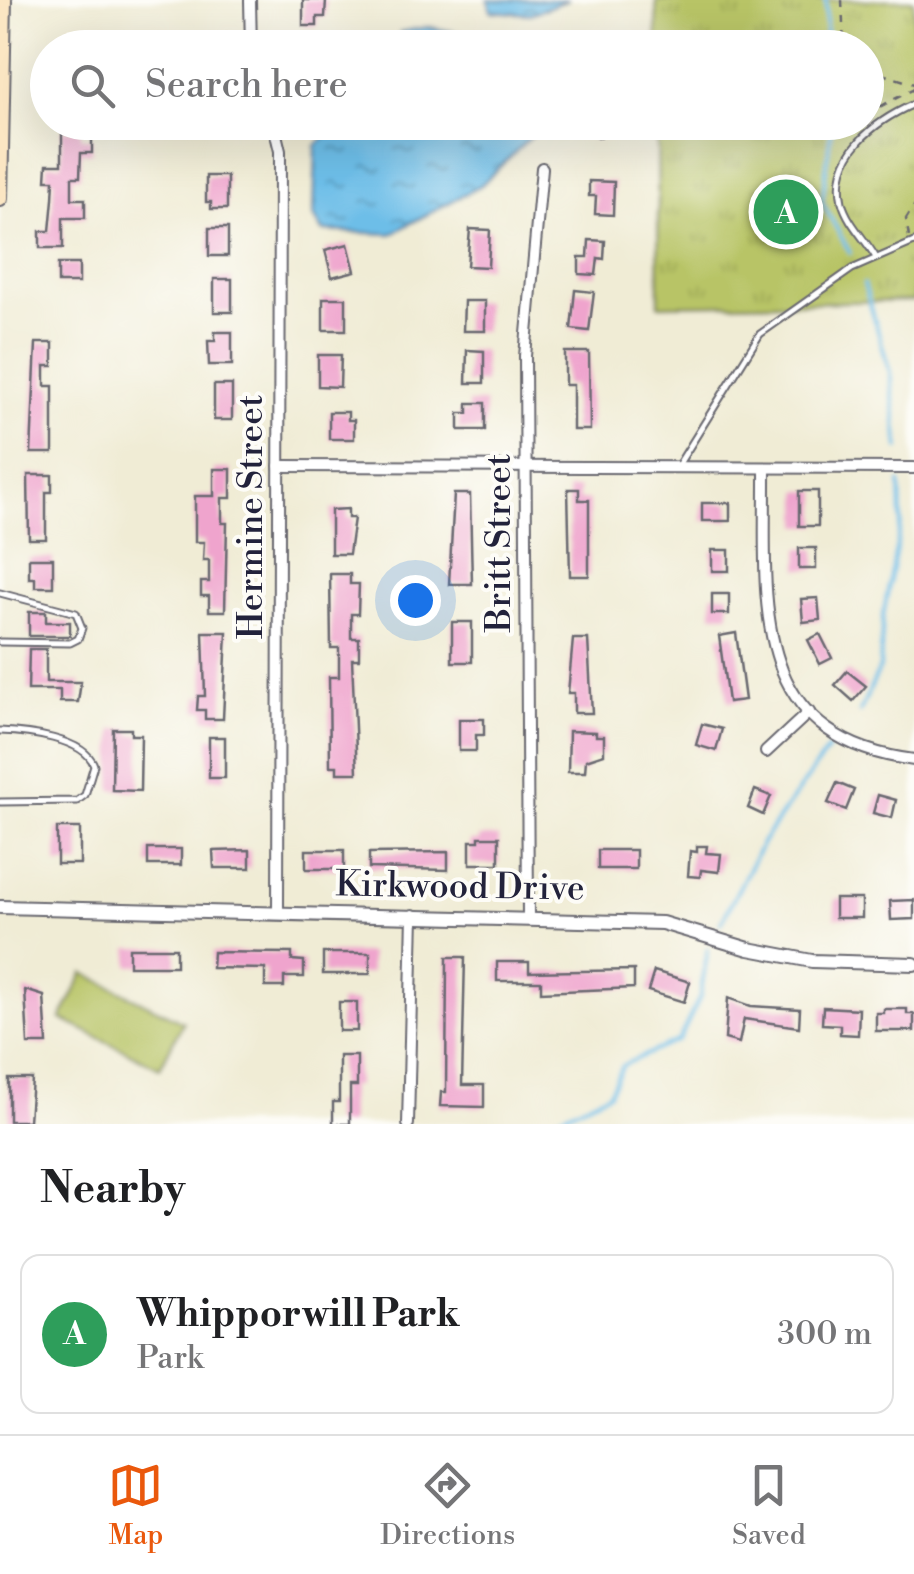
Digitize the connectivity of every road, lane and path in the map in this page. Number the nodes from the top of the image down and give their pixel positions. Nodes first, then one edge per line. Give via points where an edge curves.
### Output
1 (4, 0) edge
2 (250, 0) edge
3 (842, 0) edge
4 (251, 30) edge
5 (843, 30) edge
6 (884, 75) edge
7 (914, 86) edge
8 (884, 104) edge
9 (914, 104) edge
10 (884, 121) edge
11 (277, 140) edge
12 (861, 140) edge
13 (542, 168) dead end
14 (0, 199) edge
15 (914, 206) edge
16 (912, 242) edge
17 (876, 256) junction
18 (279, 466) junction
19 (526, 466) junction
20 (677, 468) junction
21 (766, 468) junction
22 (914, 468) edge
23 (0, 592) edge
24 (0, 642) edge
25 (809, 712) junction
26 (0, 730) edge
27 (766, 752) dead end
28 (914, 760) edge
29 (0, 802) edge
30 (0, 907) edge
31 (278, 913) junction
32 (414, 916) junction
33 (528, 918) junction
34 (914, 964) edge
35 (408, 1124) edge

1 - 14 main road
2 - 4 street
3 - 5 path
6 - 7 path
7 - 8 path
9 - 10 lane
11 - 18 street, Hermine Street
12 - 17 lane via 848,153 841,175 842,202
13 - 19 street, Britt Street via 529,281
15 - 16 path via 906,219
16 - 17 lane
17 - 20 lane via 760,334
18 - 19 street
18 - 31 street, Hermine Street
19 - 20 street
19 - 33 street, Britt Street
20 - 21 street
21 - 22 street
21 - 25 street via 768,632
23 - 24 lane via 76,613 82,628 70,643
25 - 27 street
25 - 28 street via 863,748
26 - 29 lane via 72,746 88,753 94,765 85,796 77,801
30 - 31 street, Kirkwood Drive
31 - 32 street, Kirkwood Drive
32 - 33 street, Kirkwood Drive
32 - 35 street
33 - 34 street, Kirkwood Drive via 662,923 812,961

